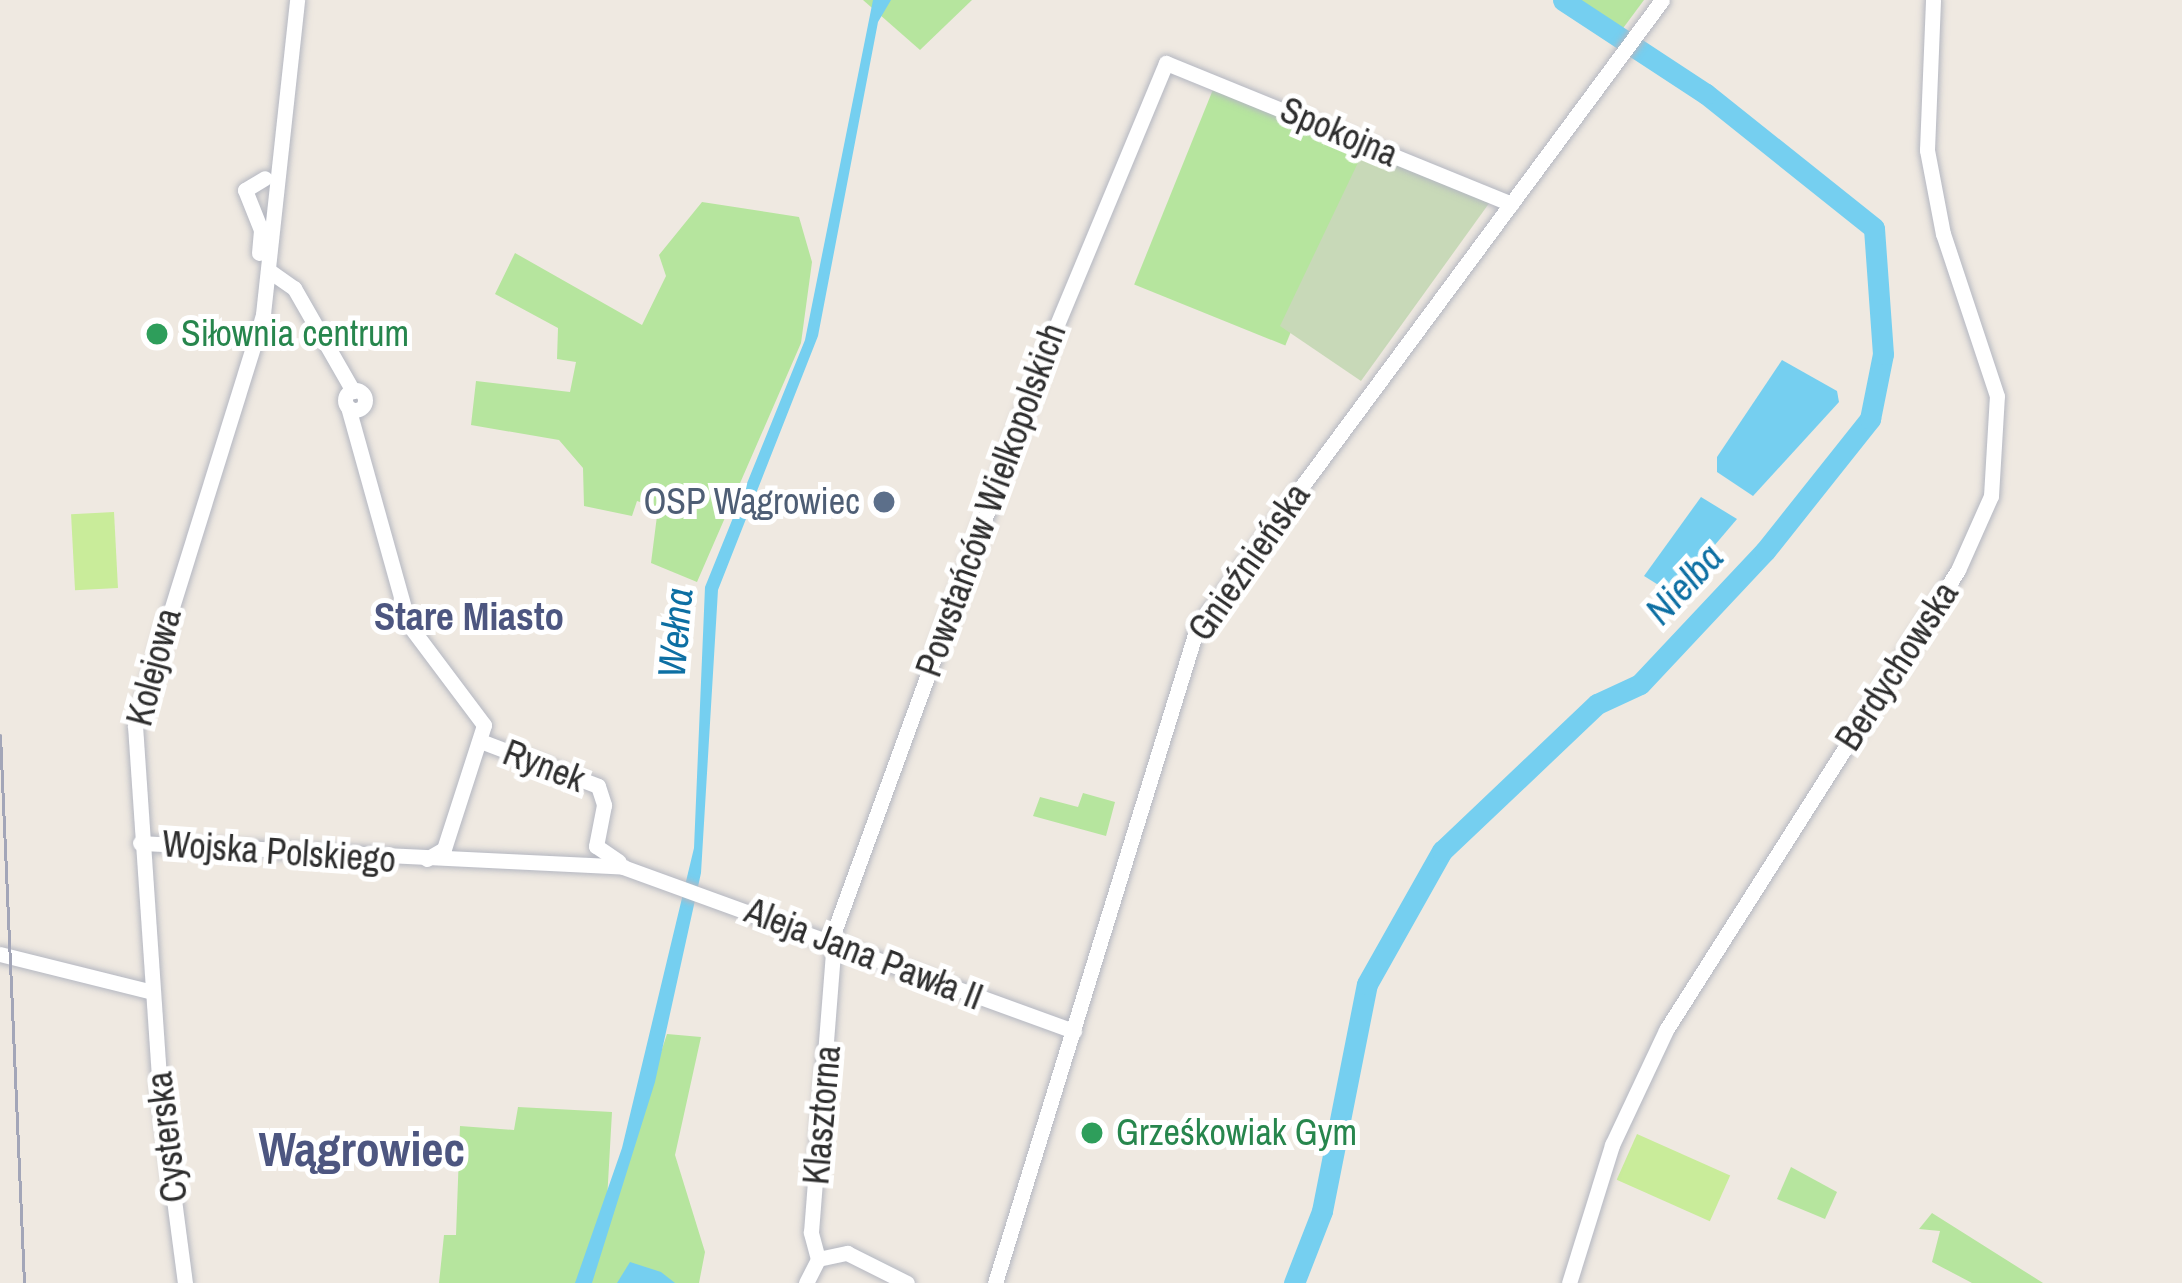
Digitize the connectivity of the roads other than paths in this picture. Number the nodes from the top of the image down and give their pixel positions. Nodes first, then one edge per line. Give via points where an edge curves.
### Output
1 (297, 0) edge
2 (1662, 0) edge
3 (1933, 0) edge
4 (1166, 63) joint
5 (272, 190) junction
6 (1511, 204) junction
7 (254, 210) junction
8 (268, 270) junction
9 (260, 290) junction
10 (302, 307) junction
11 (483, 742) junction
12 (140, 843) junction
13 (418, 862) junction
14 (663, 877) junction
15 (836, 943) junction
16 (0, 954) edge
17 (152, 992) junction
18 (1074, 1031) junction
19 (818, 1259) junction
20 (185, 1283) edge
21 (806, 1283) edge
22 (907, 1283) edge
23 (995, 1283) edge
24 (1569, 1283) edge

1 - 5 street
2 - 6 street, Gnieźnieńska
3 - 24 street, Berdychowska via 1924,79 1928,163 1996,396 1991,496 1958,570 1655,1050 1612,1145
4 - 6 street, Spokojna
4 - 15 street, Powstańców Wielkopolskich via 1071,285
5 - 7 street
5 - 7 street via 245,190
5 - 8 street, Kolejowa
6 - 18 street, Gnieźnieńska via 1197,628
7 - 9 street, Kolejowa
8 - 9 street, Kolejowa
8 - 10 street via 294,288
9 - 10 street
9 - 12 street, Kolejowa via 250,354 136,713
10 - 11 street via 352,401 411,630 481,718
11 - 13 street, Rynek via 444,849
11 - 14 street, Rynek via 598,786 598,851
12 - 13 street, Wojska Polskiego
12 - 17 street, Kolejowa
13 - 14 street via 590,863
14 - 15 street, Aleja Jana Pawła II
15 - 18 street, Aleja Jana Pawła II
15 - 19 street, Klasztorna via 811,1232
16 - 17 street
17 - 20 street, Cysterska
18 - 23 street, Gnieźnieńska
19 - 21 street
19 - 22 street via 847,1253

